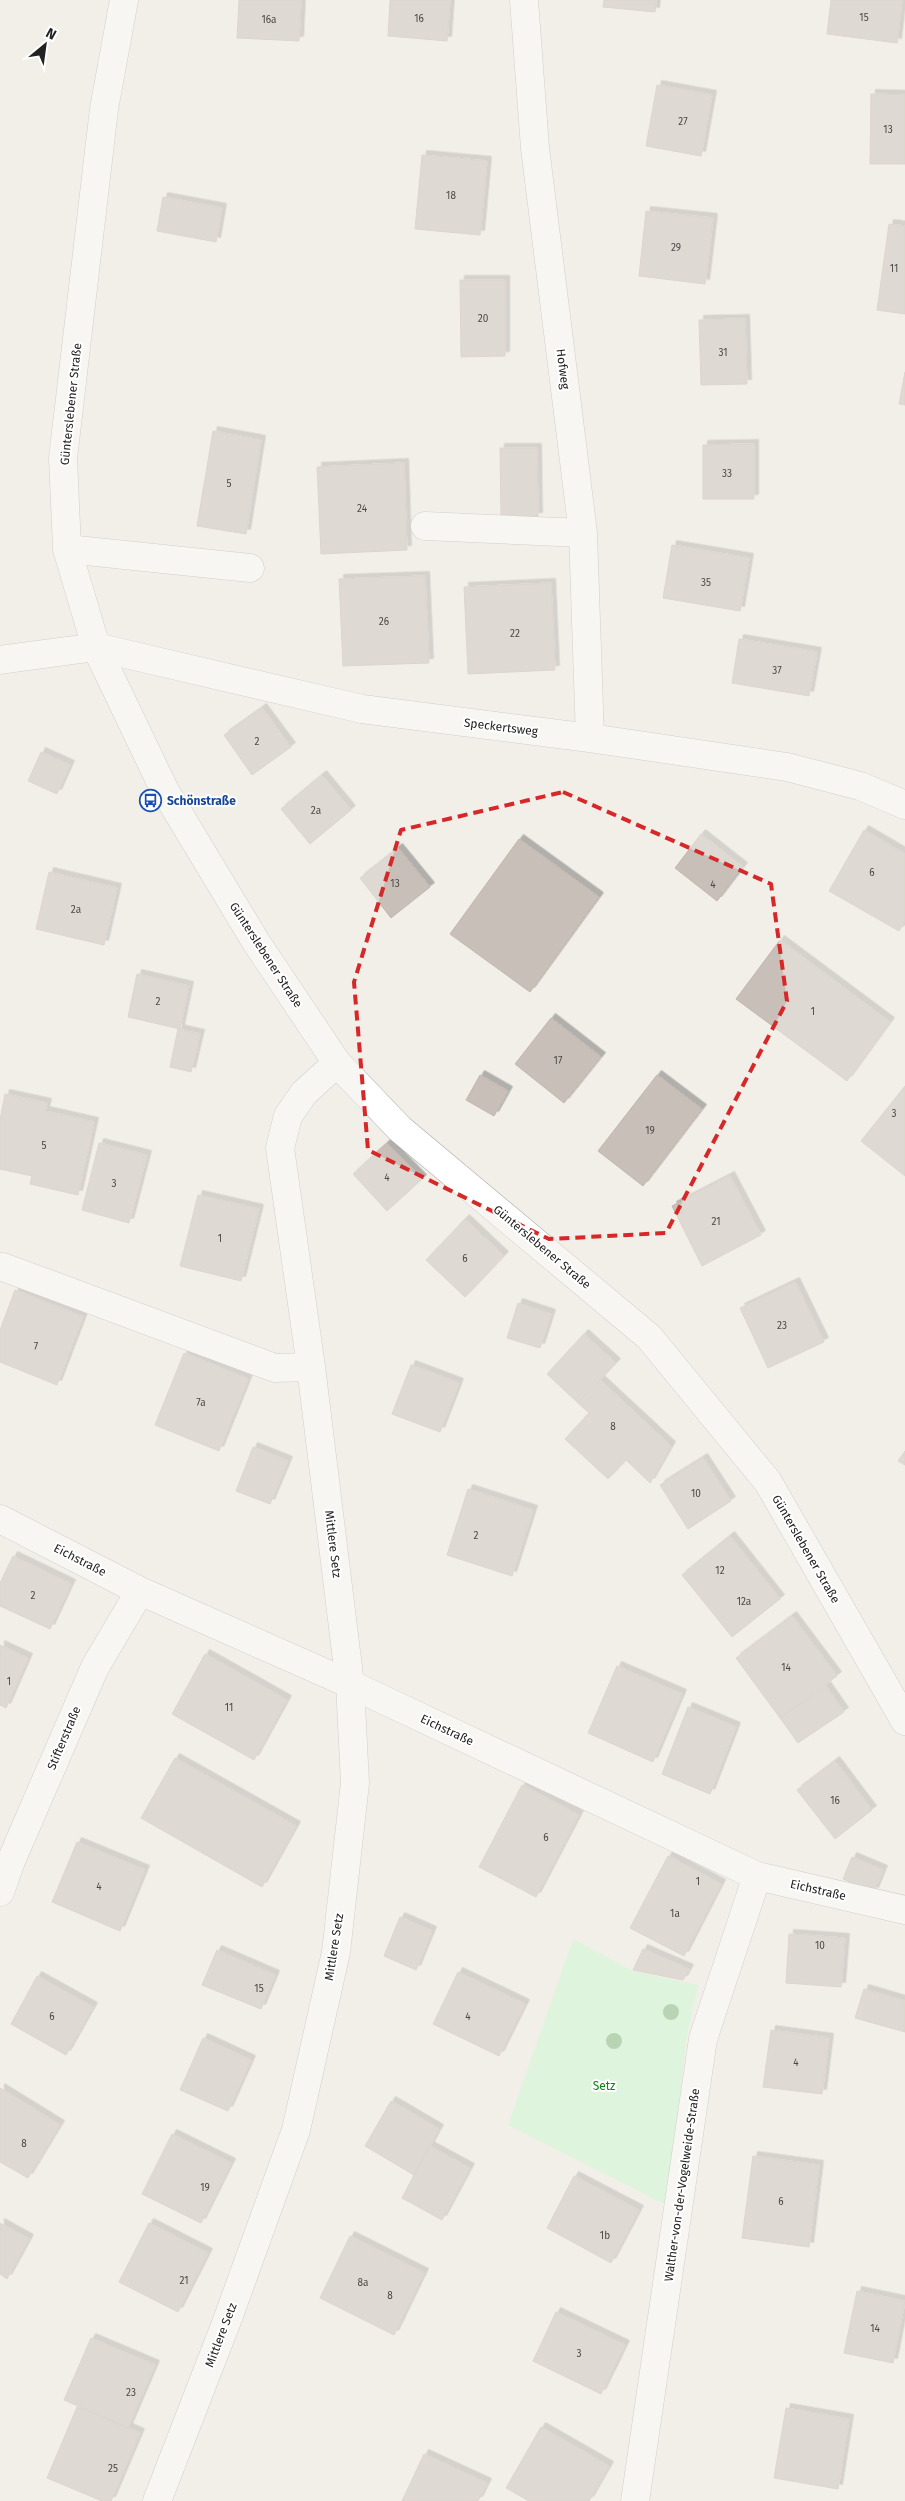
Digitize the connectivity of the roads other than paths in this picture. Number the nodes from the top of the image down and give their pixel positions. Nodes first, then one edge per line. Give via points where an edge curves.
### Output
1 (124, 0) edge
2 (524, 0) edge
3 (425, 526) dead end
4 (583, 533) junction
5 (67, 549) junction
6 (250, 568) dead end
7 (96, 647) junction
8 (0, 660) edge
9 (590, 738) junction
10 (905, 805) edge
11 (337, 1063) junction
12 (3, 1267) dead end
13 (311, 1367) junction
14 (0, 1519) edge
15 (140, 1591) junction
16 (350, 1684) junction
17 (903, 1714) edge
18 (757, 1876) junction
19 (0, 1892) edge
20 (905, 1910) edge
21 (157, 2501) edge
22 (635, 2501) edge

1 - 5 street, Günterslebener Straße via 104,109 63,458
2 - 4 street, Hofweg via 536,148
3 - 4 street
4 - 9 street, Hofweg
5 - 6 street
5 - 7 street, Günterslebener Straße
7 - 8 street
7 - 9 street, Speckertsweg via 362,709
7 - 11 street, Günterslebener Straße via 165,791 256,942
9 - 10 street, Speckertsweg via 787,767 860,786
11 - 13 street, Mittlere Setz via 304,1092 288,1116 280,1148
11 - 17 street, Günterslebener Straße via 400,1128 649,1337 768,1482
12 - 13 street via 275,1368
13 - 16 street, Mittlere Setz
14 - 15 street, Eichstraße
15 - 16 street, Eichstraße
15 - 19 street, Stifterstraße via 94,1667
16 - 18 street, Eichstraße
16 - 21 street, Mittlere Setz via 355,1783 336,1952 296,2130
18 - 20 street, Eichstraße
18 - 22 street, Walther-von-der-Vogelweide-Straße via 703,2039

